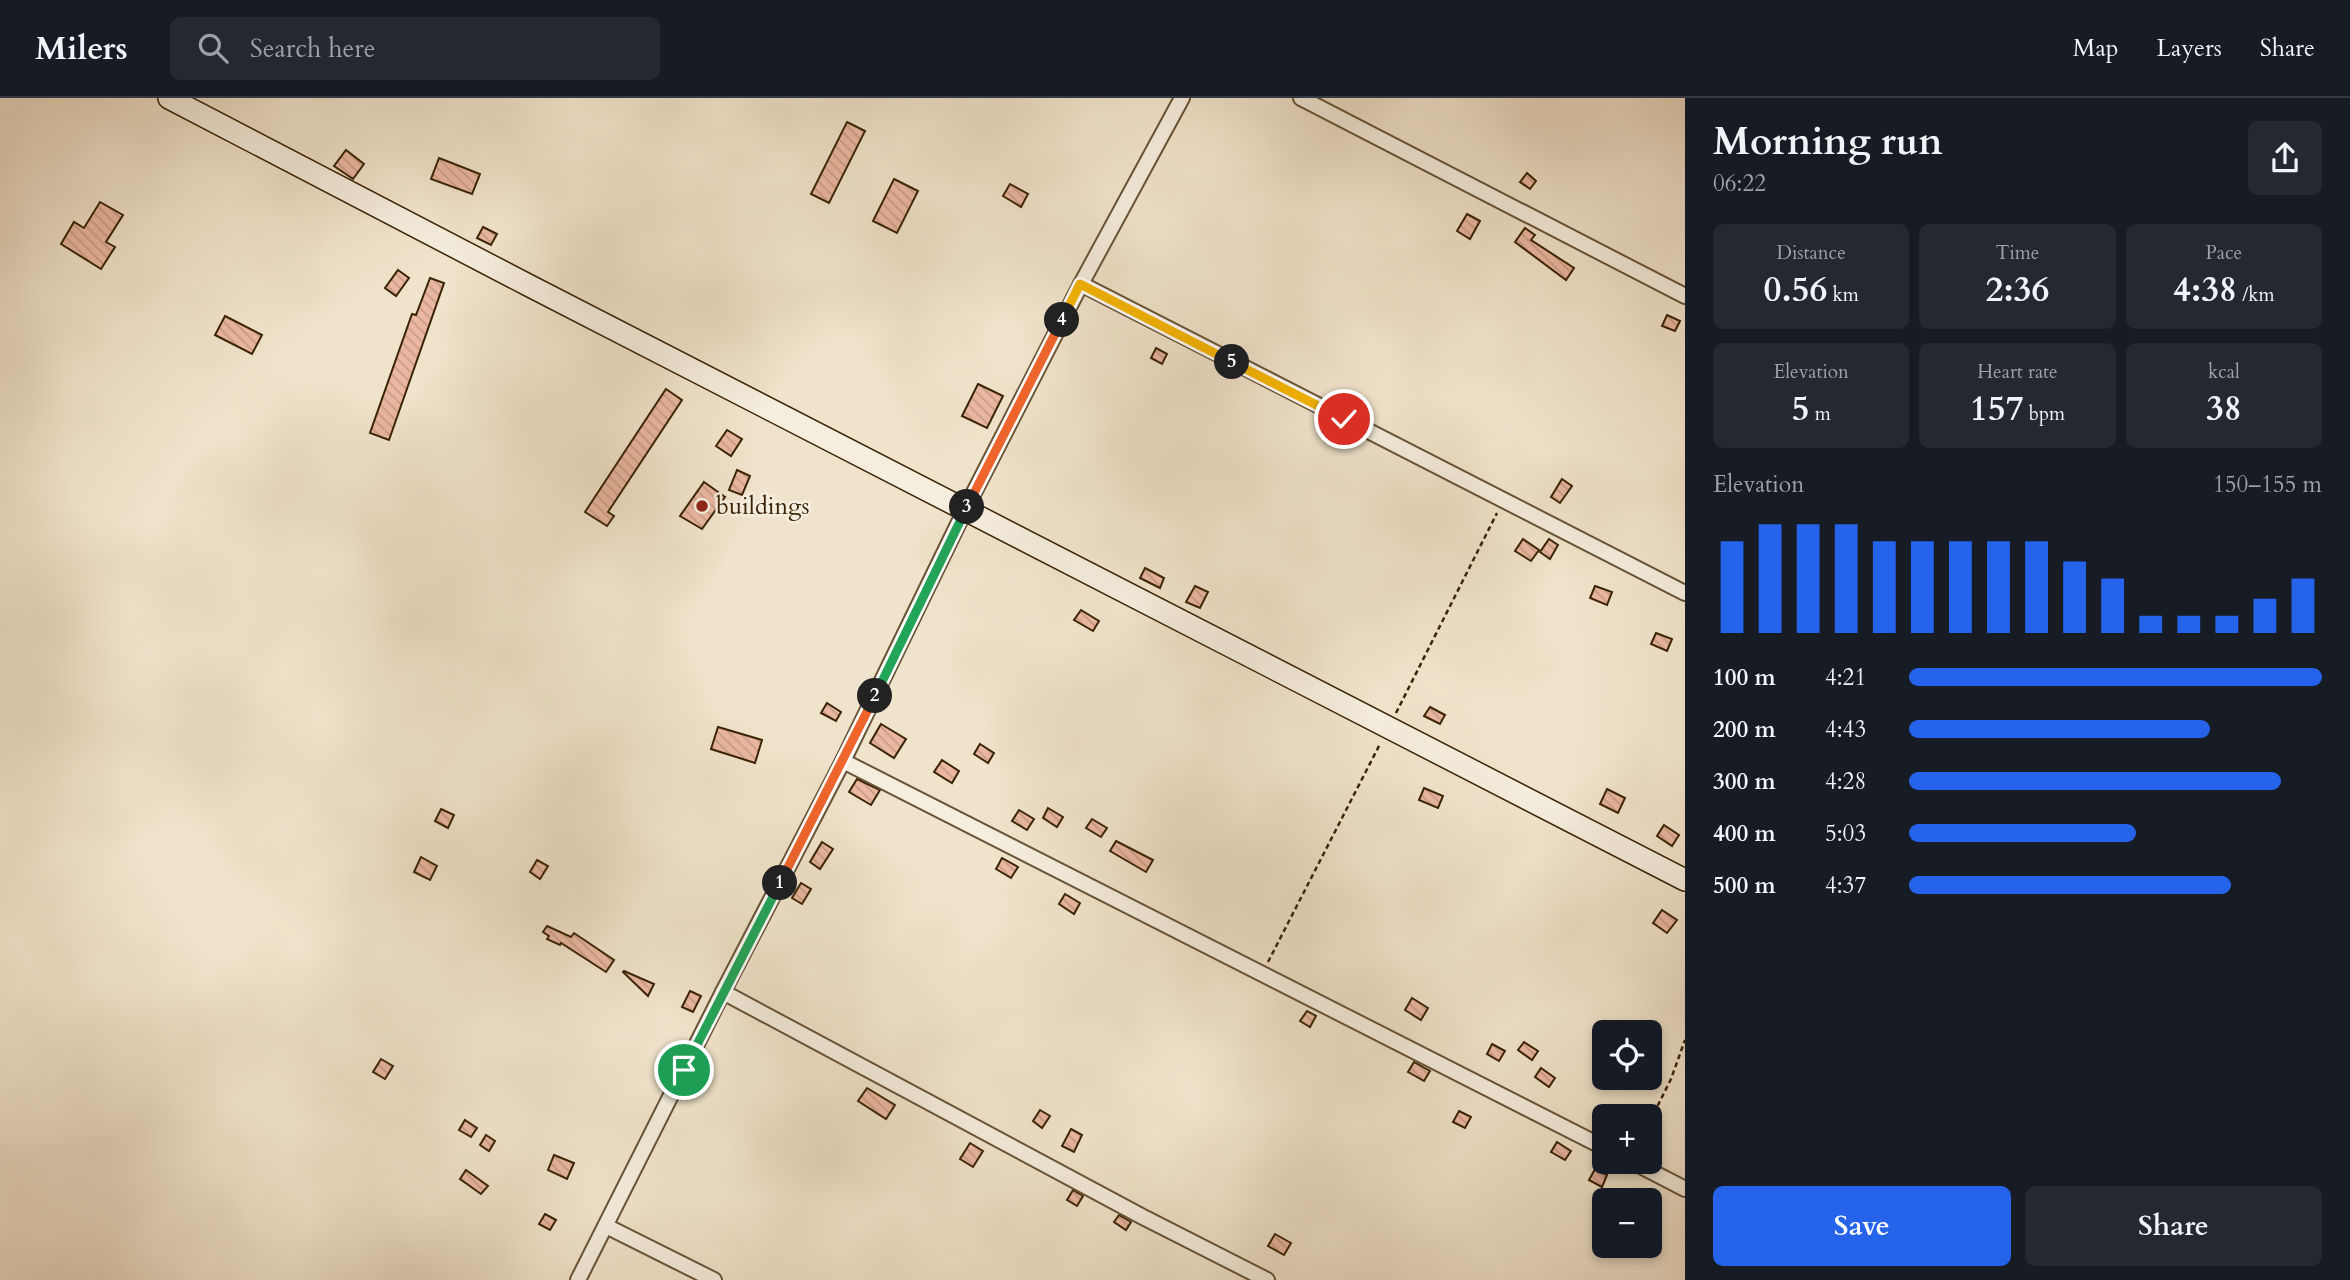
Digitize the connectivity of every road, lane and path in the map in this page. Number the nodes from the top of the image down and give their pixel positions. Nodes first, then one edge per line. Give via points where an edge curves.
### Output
1 (169, 98) edge
2 (1182, 98) edge
3 (1301, 98) edge
4 (1080, 284) junction
5 (1685, 296) edge
6 (965, 510) junction
7 (1685, 593) edge
8 (843, 761) junction
9 (1685, 880) edge
10 (723, 992) junction
11 (1685, 1040) edge
12 (1658, 1104) edge
13 (1592, 1141) edge
14 (1656, 1174) edge
15 (1685, 1189) edge
16 (606, 1226) junction
17 (578, 1280) edge
18 (714, 1280) edge
19 (1267, 1280) edge

1 - 6 street
2 - 4 street
3 - 5 street
4 - 6 street
4 - 7 street
6 - 8 street
6 - 9 street
8 - 10 street
8 - 13 street
10 - 16 street
10 - 19 street
11 - 12 path
14 - 15 street
16 - 17 street
16 - 18 street

